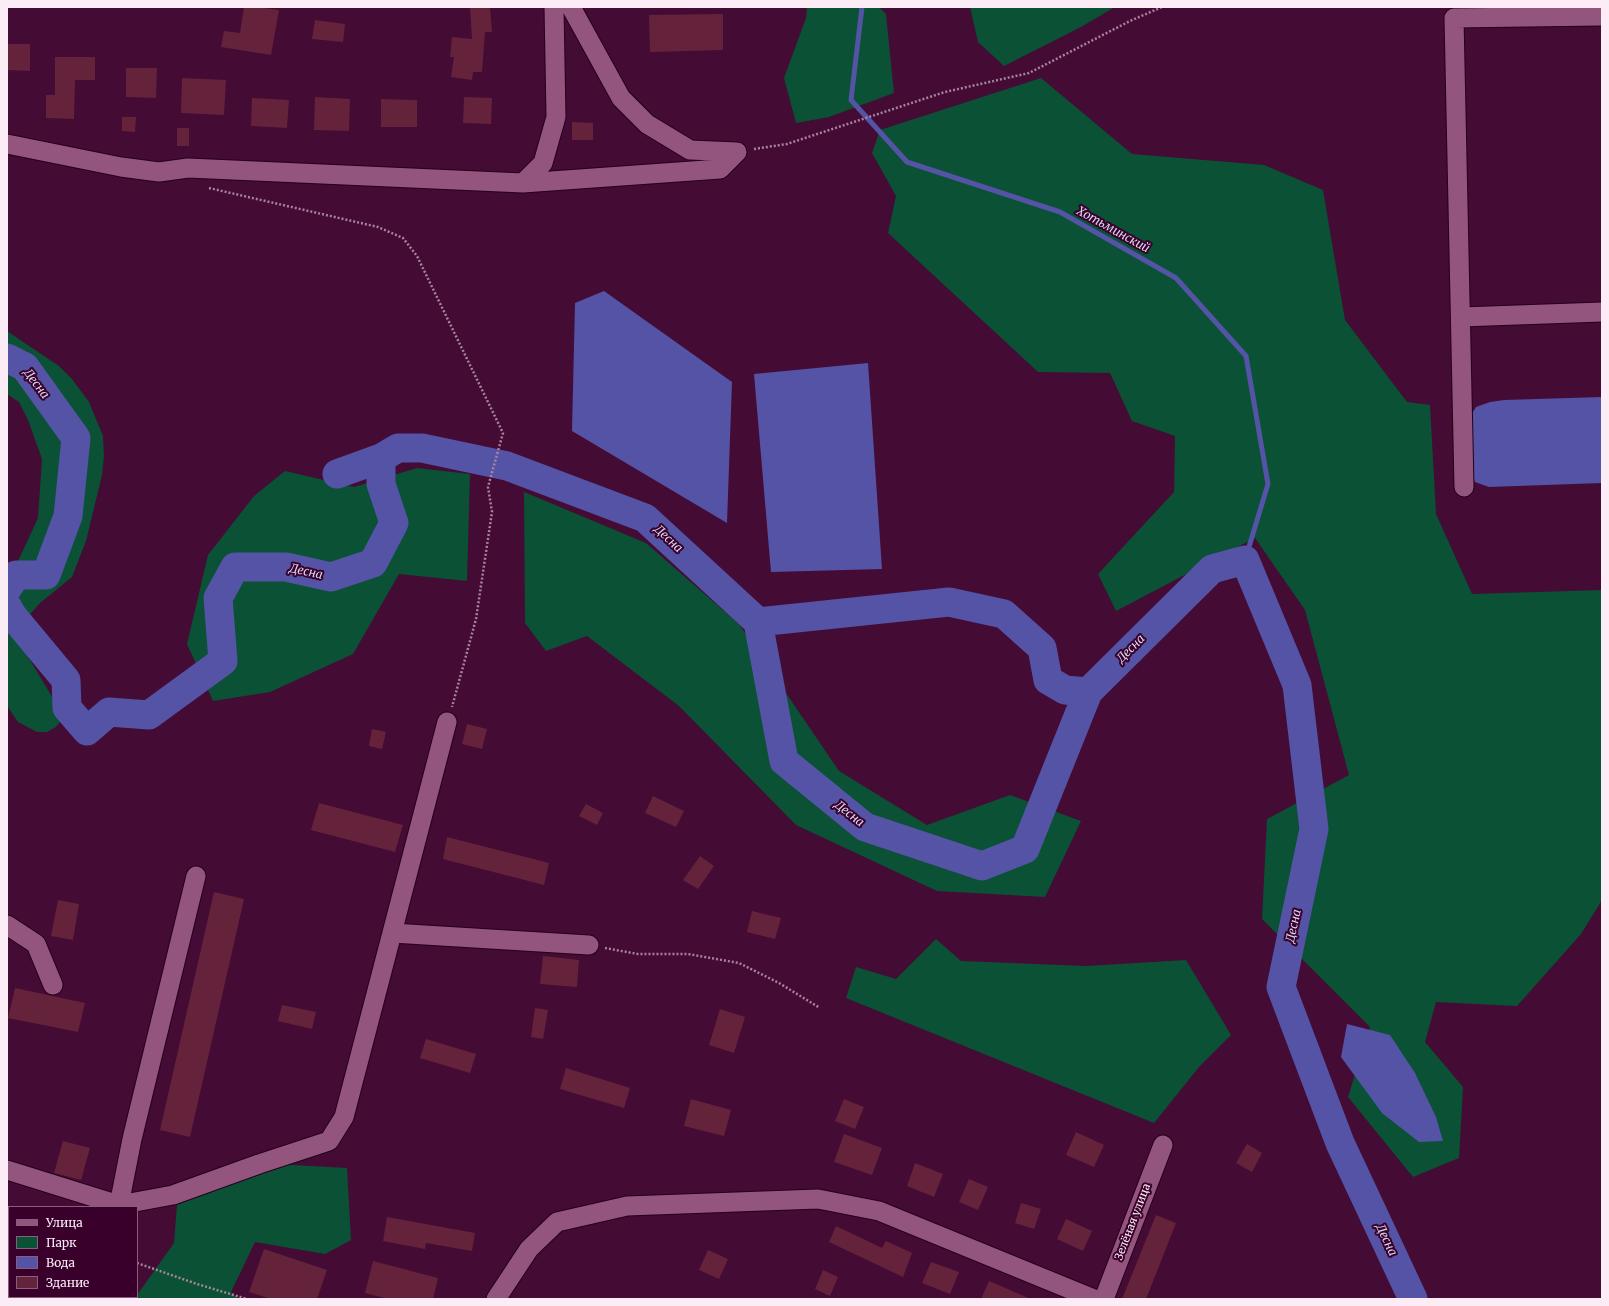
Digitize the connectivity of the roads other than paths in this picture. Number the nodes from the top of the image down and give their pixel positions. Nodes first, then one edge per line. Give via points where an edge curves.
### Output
1 (554, 7) edge
2 (571, 7) edge
3 (1454, 12) edge
4 (1602, 16) edge
5 (7, 144) edge
6 (523, 183) junction
7 (1602, 312) edge
8 (1461, 317) junction
9 (1464, 487) dead end
10 (448, 722) road end
11 (196, 876) dead end
12 (7, 925) edge
13 (392, 933) junction
14 (589, 945) road end
15 (53, 985) dead end
16 (1163, 1144) dead end
17 (7, 1170) edge
18 (118, 1206) edge
19 (496, 1299) edge
20 (1094, 1299) edge
21 (1104, 1299) edge

1 - 6 street via 556,117 543,163
2 - 6 street via 621,98 647,124 690,150 737,152 720,170
3 - 4 street
3 - 8 street
5 - 6 street via 113,166 159,172 188,168
7 - 8 street
8 - 9 street
10 - 13 street
11 - 18 street via 132,1138
12 - 15 street via 36,944
13 - 14 street
13 - 18 street via 344,1117 329,1141 172,1195
16 - 21 street, Зелёная улица
17 - 18 street
19 - 20 street via 529,1249 557,1222 627,1206 818,1199 879,1211

